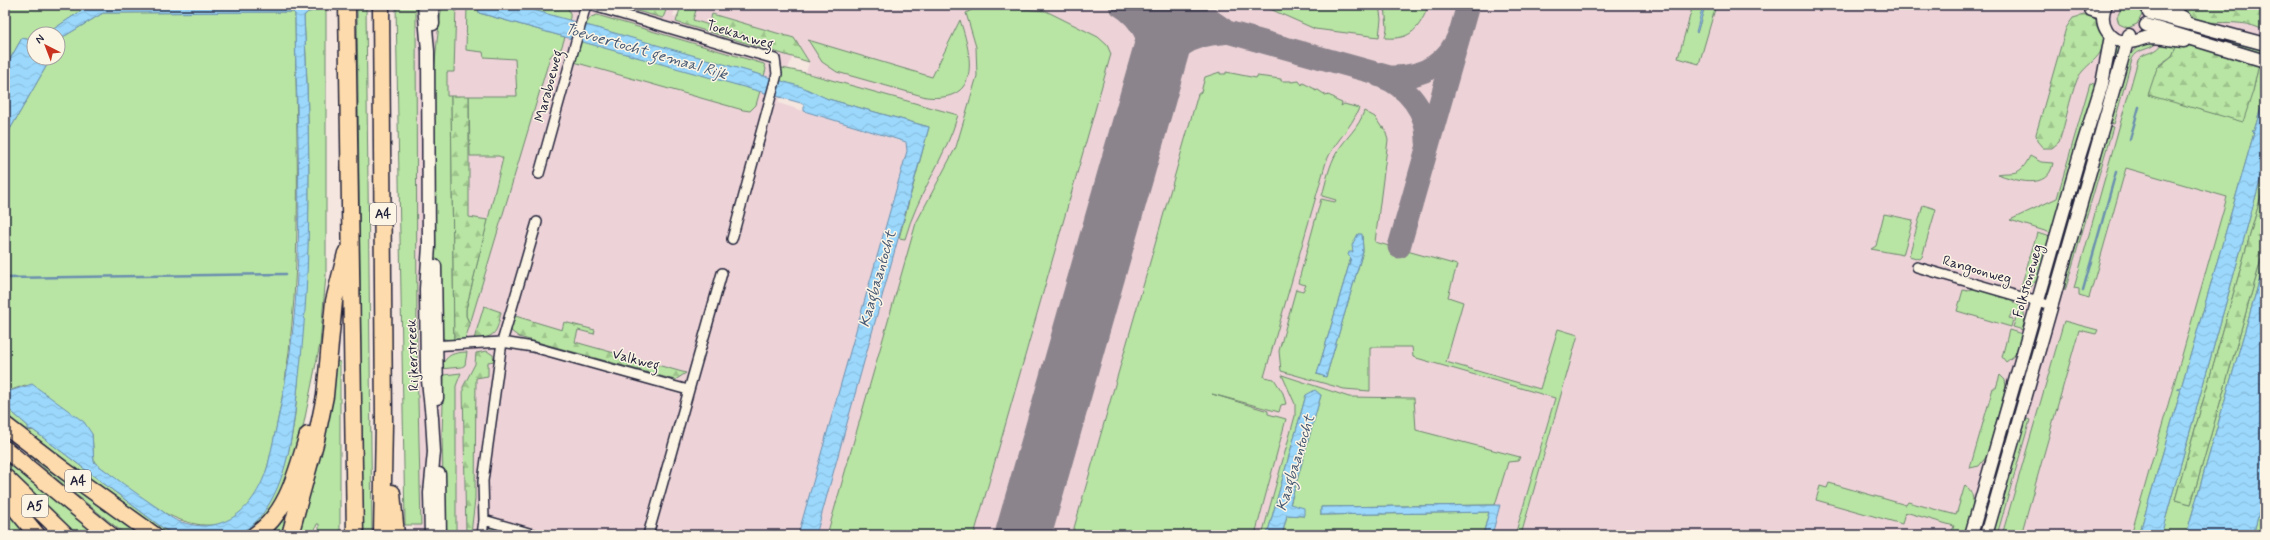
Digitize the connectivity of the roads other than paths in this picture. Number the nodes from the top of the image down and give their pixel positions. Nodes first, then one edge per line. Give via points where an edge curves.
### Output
1 (347, 5) edge
2 (381, 5) edge
3 (424, 5) edge
4 (432, 5) edge
5 (586, 5) edge
6 (590, 5) edge
7 (2115, 5) edge
8 (2162, 5) edge
9 (2104, 10) edge
10 (2090, 11) dead end
11 (2147, 14) edge
12 (2198, 25) junction
13 (2111, 36) junction
14 (2128, 39) junction
15 (2193, 41) junction
16 (2265, 44) edge
17 (2265, 61) edge
18 (431, 173) junction
19 (539, 174) dead end
20 (537, 222) dead end
21 (351, 232) junction
22 (732, 239) dead end
23 (1917, 267) dead end
24 (722, 273) dead end
25 (2038, 302) junction
26 (2052, 306) junction
27 (502, 342) junction
28 (431, 346) junction
29 (329, 364) junction
30 (688, 390) junction
31 (384, 423) junction
32 (5, 425) edge
33 (5, 448) edge
34 (5, 477) edge
35 (5, 496) edge
36 (484, 520) junction
37 (37, 535) edge
38 (65, 535) edge
39 (110, 535) edge
40 (154, 535) edge
41 (255, 535) edge
42 (290, 535) edge
43 (354, 535) edge
44 (382, 535) edge
45 (396, 535) edge
46 (431, 535) edge
47 (440, 535) edge
48 (482, 535) edge
49 (536, 535) edge
50 (648, 535) edge
51 (1971, 535) edge
52 (1986, 535) edge

1 - 21 highway, A4
2 - 31 highway, A4
3 - 18 street, Rijkerstreek via 428,51
4 - 18 street, Rijkerstreek
5 - 19 street, Maraboeweg
6 - 22 street, Toekanweg via 775,59 776,74
7 - 14 street via 2110,16 2112,25
8 - 12 street
9 - 10 street
9 - 13 street via 2104,26
11 - 12 street
11 - 14 street via 2138,32
11 - 15 street
12 - 16 street
13 - 14 street
13 - 25 street, Folkstoneweg via 2102,84
14 - 15 street via 2150,37
14 - 26 street
15 - 17 street
18 - 28 street, Rijkerstreek
20 - 27 street
21 - 29 highway, A4 via 334,301
21 - 43 highway, A4
23 - 25 street, Rangoonweg
24 - 30 street
25 - 26 street, Rangoonweg
25 - 51 street, Folkstoneweg
26 - 52 street
27 - 28 street, Valkweg
27 - 30 street, Valkweg via 533,347
27 - 36 street via 483,481
28 - 46 street, Rijkerstreek via 427,371 433,437
28 - 47 street, Rijkerstreek
29 - 41 highway, A4 via 286,498 277,514
29 - 42 highway, A4 via 316,440
30 - 50 street
31 - 44 highway, A4
31 - 45 highway, A4
32 - 40 highway, A4
33 - 39 highway, A5
34 - 38 highway, A5
35 - 37 highway, A5
36 - 48 street
36 - 49 street

